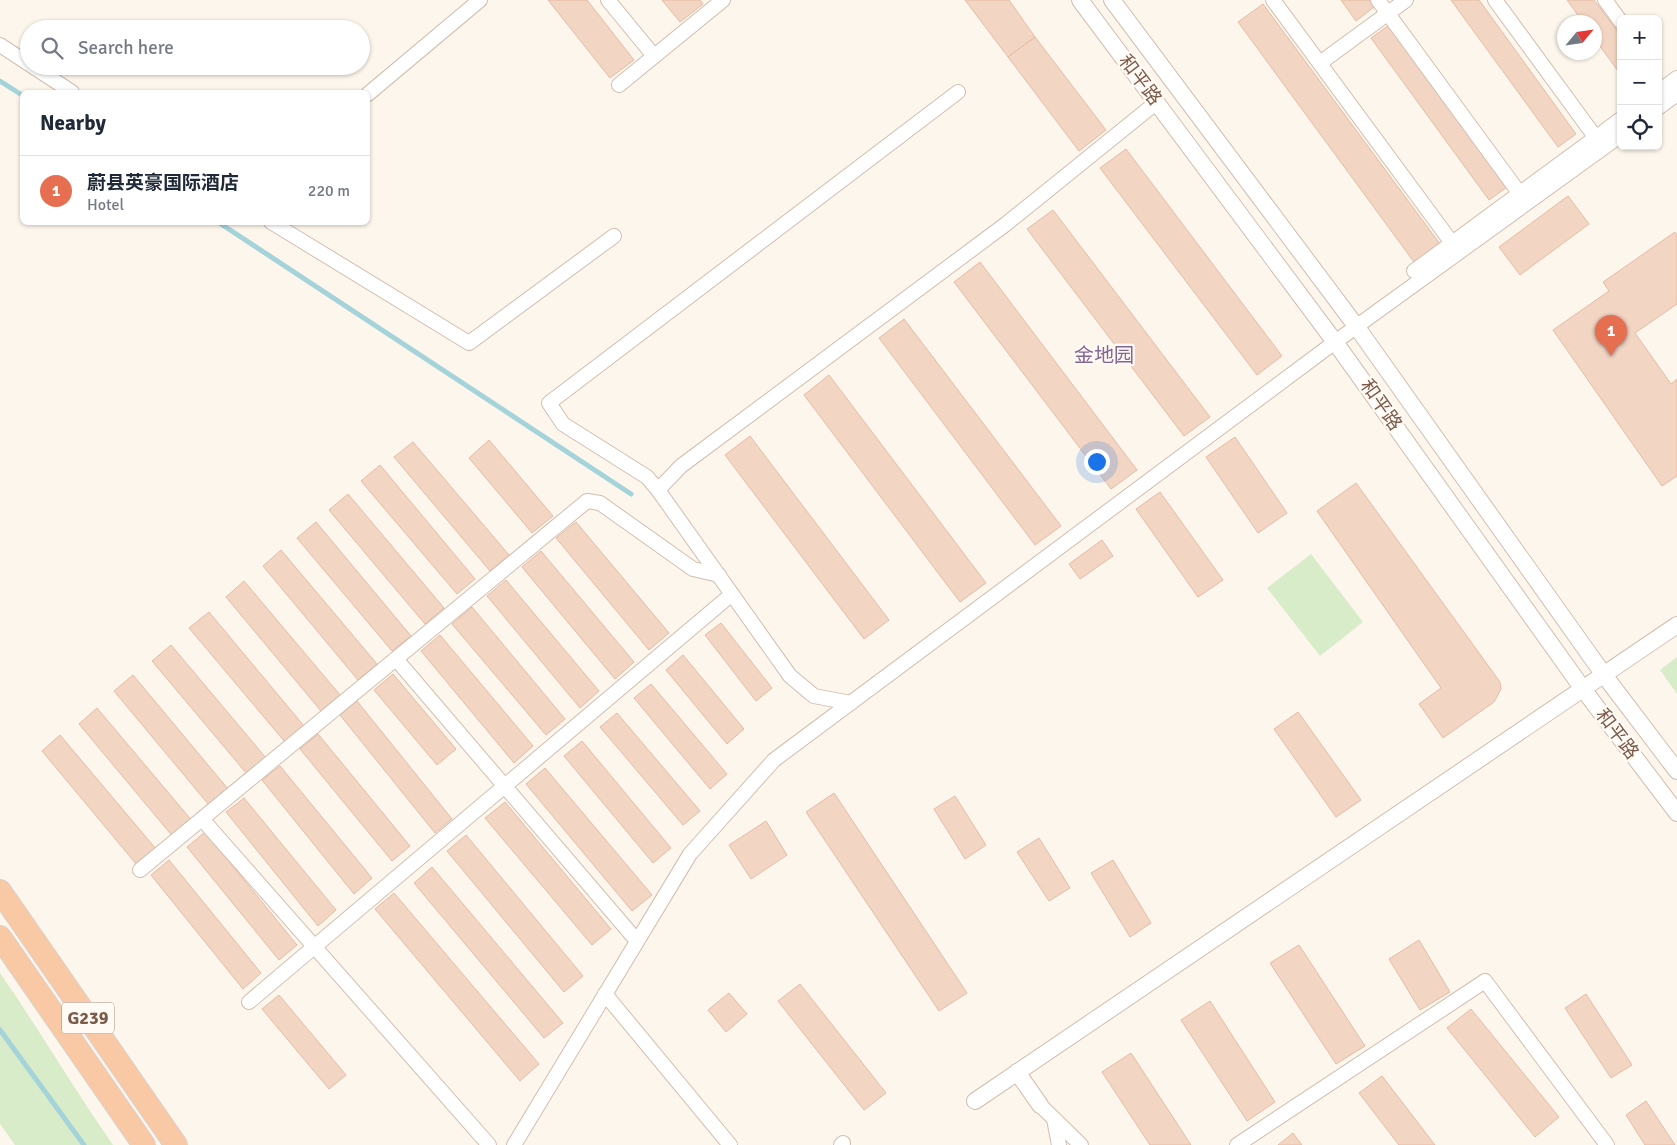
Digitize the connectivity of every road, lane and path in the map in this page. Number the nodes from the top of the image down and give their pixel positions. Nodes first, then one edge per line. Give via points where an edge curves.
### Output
1 (480, 0) edge
2 (608, 0) edge
3 (723, 0) edge
4 (1080, 0) edge
5 (1112, 0) edge
6 (1273, 0) edge
7 (1378, 0) edge
8 (1406, 0) edge
9 (1495, 0) edge
10 (1605, 0) edge
11 (1388, 13) junction
12 (1617, 16) edge
13 (0, 45) edge
14 (654, 56) junction
15 (20, 58) edge
16 (1320, 63) junction
17 (46, 75) edge
18 (619, 85) dead end
19 (1667, 85) edge
20 (69, 90) edge
21 (370, 92) edge
22 (958, 92) dead end
23 (1156, 102) junction
24 (1659, 105) edge
25 (1617, 122) edge
26 (1596, 138) junction
27 (1617, 138) edge
28 (1520, 194) junction
29 (276, 225) edge
30 (614, 236) dead end
31 (1452, 243) junction
32 (1414, 271) dead end
33 (1356, 326) junction
34 (1335, 342) junction
35 (658, 490) junction
36 (719, 575) junction
37 (732, 594) junction
38 (1677, 626) edge
39 (396, 659) junction
40 (1604, 675) junction
41 (1583, 689) junction
42 (850, 703) junction
43 (1677, 771) edge
44 (505, 786) junction
45 (1677, 813) edge
46 (202, 819) junction
47 (140, 870) dead end
48 (0, 891) edge
49 (0, 937) edge
50 (637, 941) junction
51 (314, 947) junction
52 (605, 994) junction
53 (249, 1002) dead end
54 (1017, 1072) junction
55 (975, 1100) dead end
56 (1040, 1105) joint
57 (1054, 1119) junction
58 (144, 1145) edge
59 (176, 1145) edge
60 (489, 1145) edge
61 (514, 1145) edge
62 (730, 1145) edge
63 (1059, 1145) edge
64 (1081, 1145) edge
65 (1237, 1145) edge
66 (1607, 1145) edge

1 - 21 street
2 - 14 street
3 - 14 street
4 - 23 street, 和平路
5 - 33 street, 和平路
6 - 16 street
7 - 11 street
8 - 11 street
9 - 26 street
10 - 12 street
11 - 16 street
11 - 28 street
13 - 15 street
14 - 18 street
16 - 31 street
17 - 20 street
19 - 24 street
22 - 35 street via 549,403 563,424 646,477
23 - 34 street, 和平路
23 - 35 street via 1006,224 681,466
25 - 26 street
26 - 28 street
27 - 33 street
28 - 31 street
29 - 30 street via 469,343
31 - 32 street
33 - 34 street
33 - 40 street, 和平路
34 - 41 street, 和平路
34 - 42 street
35 - 36 street
36 - 37 street
36 - 39 street via 693,569 600,503 587,501
37 - 42 street via 790,676 814,696
37 - 44 street
38 - 40 street
39 - 44 street
39 - 46 street
40 - 41 street
40 - 43 street, 和平路
41 - 45 street, 和平路
41 - 54 street
42 - 50 street via 774,760 690,854
44 - 50 street
44 - 51 street
46 - 47 street
46 - 51 street
48 - 59 highway, G239
49 - 58 highway, G239
50 - 52 street
51 - 53 street
51 - 60 street
52 - 61 street
52 - 62 street
54 - 55 street
54 - 56 street
56 - 57 street
57 - 63 street
57 - 64 street
65 - 66 street via 1485,981

